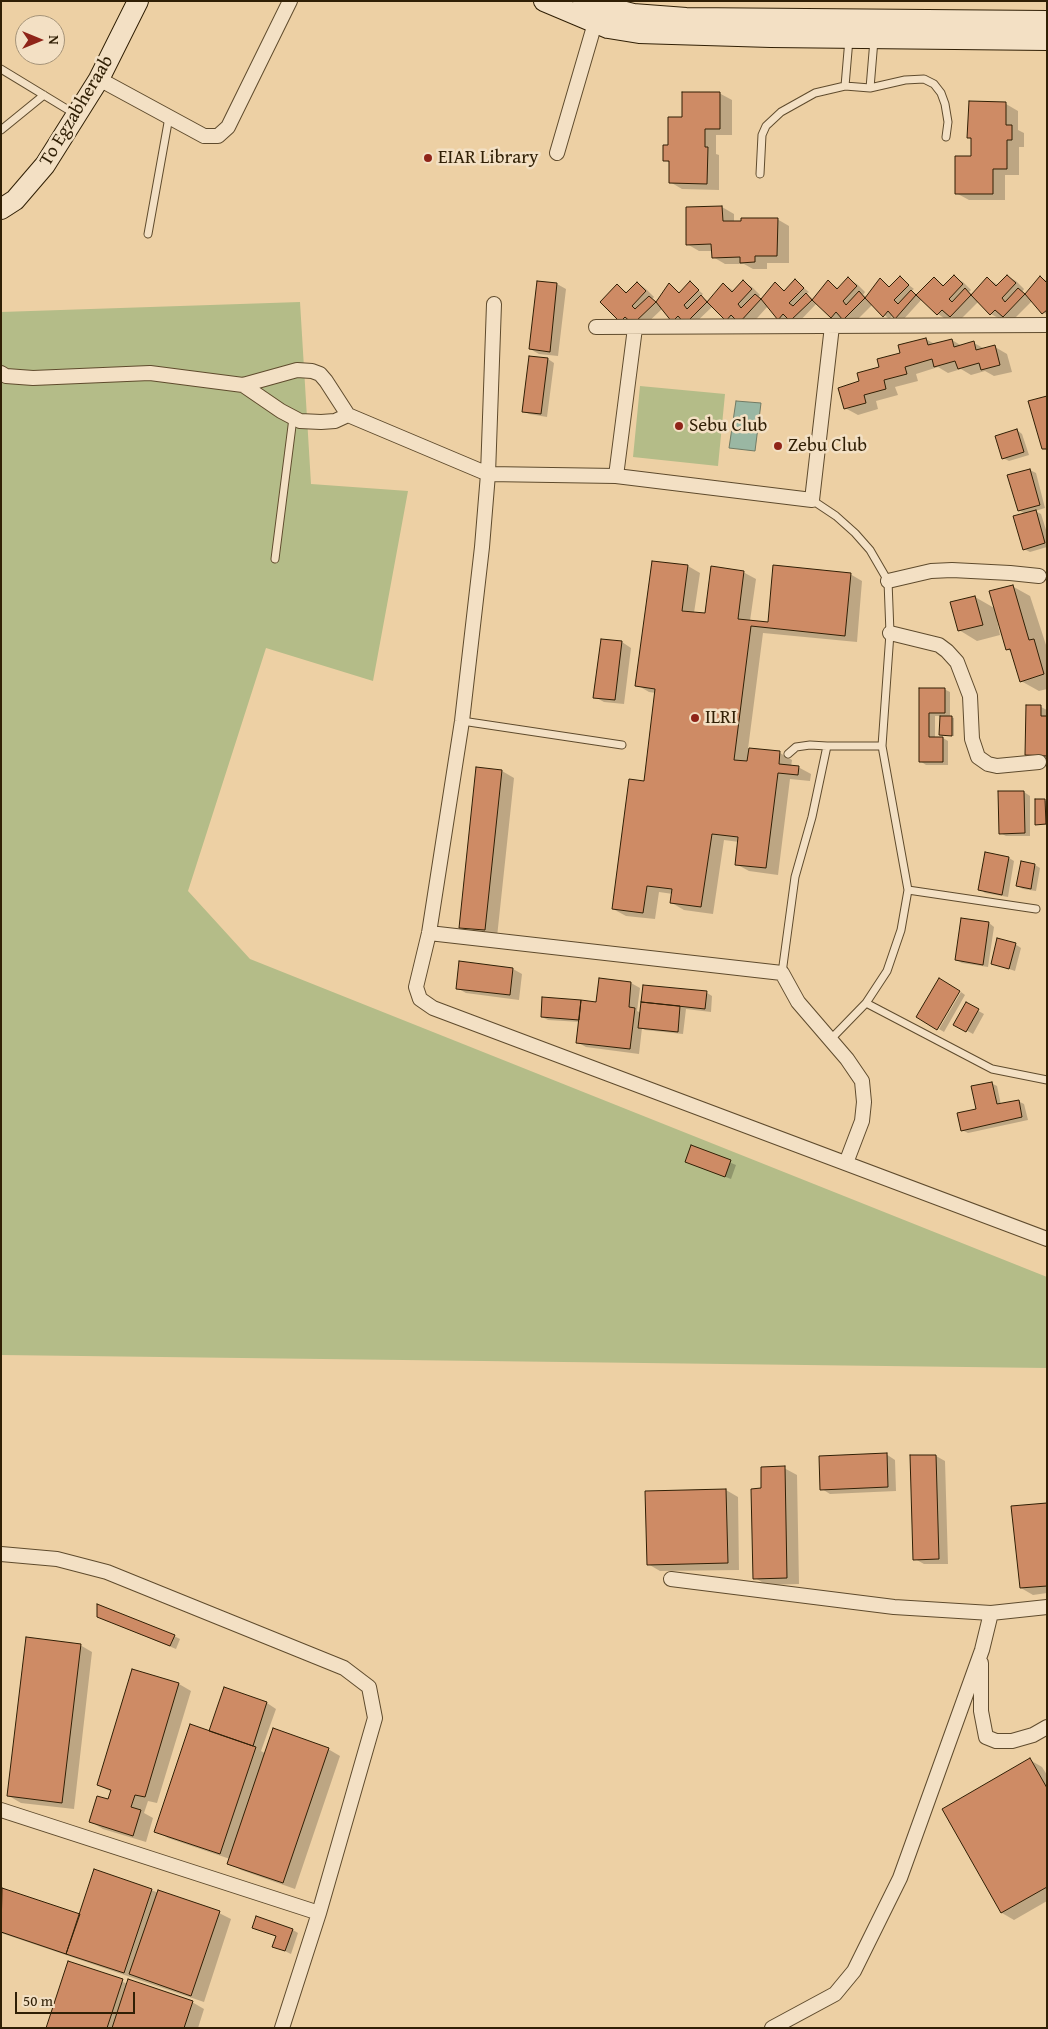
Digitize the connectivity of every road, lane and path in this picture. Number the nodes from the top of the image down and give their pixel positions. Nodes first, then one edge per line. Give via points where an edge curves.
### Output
1 (138, 1) edge
2 (290, 1) edge
3 (544, 1) edge
4 (583, 1) edge
5 (1047, 21) edge
6 (595, 23) junction
7 (865, 32) junction
8 (1047, 40) edge
9 (1, 69) edge
10 (99, 79) junction
11 (845, 86) junction
12 (870, 88) junction
13 (44, 95) junction
14 (76, 114) junction
15 (169, 117) junction
16 (1, 130) edge
17 (946, 137) dead end
18 (557, 153) dead end
19 (760, 174) dead end
20 (1, 209) edge
21 (148, 234) dead end
22 (494, 304) dead end
23 (1047, 325) edge
24 (832, 326) junction
25 (596, 327) dead end
26 (635, 328) junction
27 (1, 373) edge
28 (243, 385) junction
29 (348, 415) junction
30 (293, 418) junction
31 (488, 474) junction
32 (616, 476) junction
33 (812, 500) junction
34 (275, 559) dead end
35 (1039, 576) dead end
36 (888, 581) junction
37 (890, 632) junction
38 (462, 721) junction
39 (622, 745) dead end
40 (827, 746) junction
41 (882, 746) junction
42 (788, 754) dead end
43 (1039, 762) dead end
44 (908, 890) junction
45 (1036, 908) dead end
46 (429, 932) junction
47 (782, 973) junction
48 (866, 1004) junction
49 (831, 1039) junction
50 (1047, 1080) edge
51 (846, 1163) junction
52 (1047, 1239) edge
53 (1, 1554) edge
54 (671, 1579) dead end
55 (1047, 1608) edge
56 (991, 1614) junction
57 (982, 1650) junction
58 (1047, 1727) edge
59 (1, 1810) edge
60 (318, 1913) junction
61 (282, 2028) edge
62 (772, 2028) edge

1 - 10 main road, To Egzabheraab
2 - 15 street via 228,127 218,136 204,136
3 - 6 main road
4 - 7 main road via 632,14
5 - 7 main road
6 - 7 main road via 639,32 771,37
6 - 18 street
7 - 8 main road
7 - 11 lane
7 - 12 lane
9 - 13 lane
10 - 14 main road, To Egzabheraab
10 - 15 street
11 - 12 lane
11 - 19 lane via 815,93 781,112 766,126 762,135
12 - 17 lane via 905,80 924,79 934,84 945,104
13 - 14 lane
13 - 16 lane
14 - 20 main road, To Egzabheraab via 45,165 15,200
15 - 21 lane
22 - 31 street
23 - 24 street
24 - 26 street
24 - 33 street
25 - 26 street
26 - 32 street
27 - 28 street via 34,378 150,373
28 - 29 street via 297,370 312,371 326,381
28 - 30 street
29 - 30 street via 335,421 321,422
29 - 31 street
30 - 34 lane
31 - 32 street
31 - 38 street
32 - 33 street
33 - 36 lane via 855,533 870,550
35 - 36 street via 952,570 931,571
36 - 37 lane
37 - 41 lane
37 - 43 street via 939,645 957,662 970,696 972,739 978,757 997,766
38 - 39 lane
38 - 46 street
40 - 41 lane
40 - 42 lane via 810,744
40 - 47 lane via 795,877
41 - 44 lane
44 - 45 lane
44 - 48 lane via 901,930 887,971
46 - 47 street
46 - 51 street via 416,987 420,999 433,1008
47 - 49 street via 798,1002
48 - 49 lane
48 - 50 lane via 992,1069
49 - 51 street via 862,1082 862,1121
51 - 52 street
53 - 60 street via 57,1559 107,1572 344,1668 369,1687 374,1718
54 - 56 street via 894,1607
55 - 56 street
56 - 57 street
57 - 58 street via 981,1711 986,1737 996,1741 1012,1740 1033,1735
57 - 62 street via 900,1878 854,1971 835,1994
59 - 60 street
60 - 61 street

